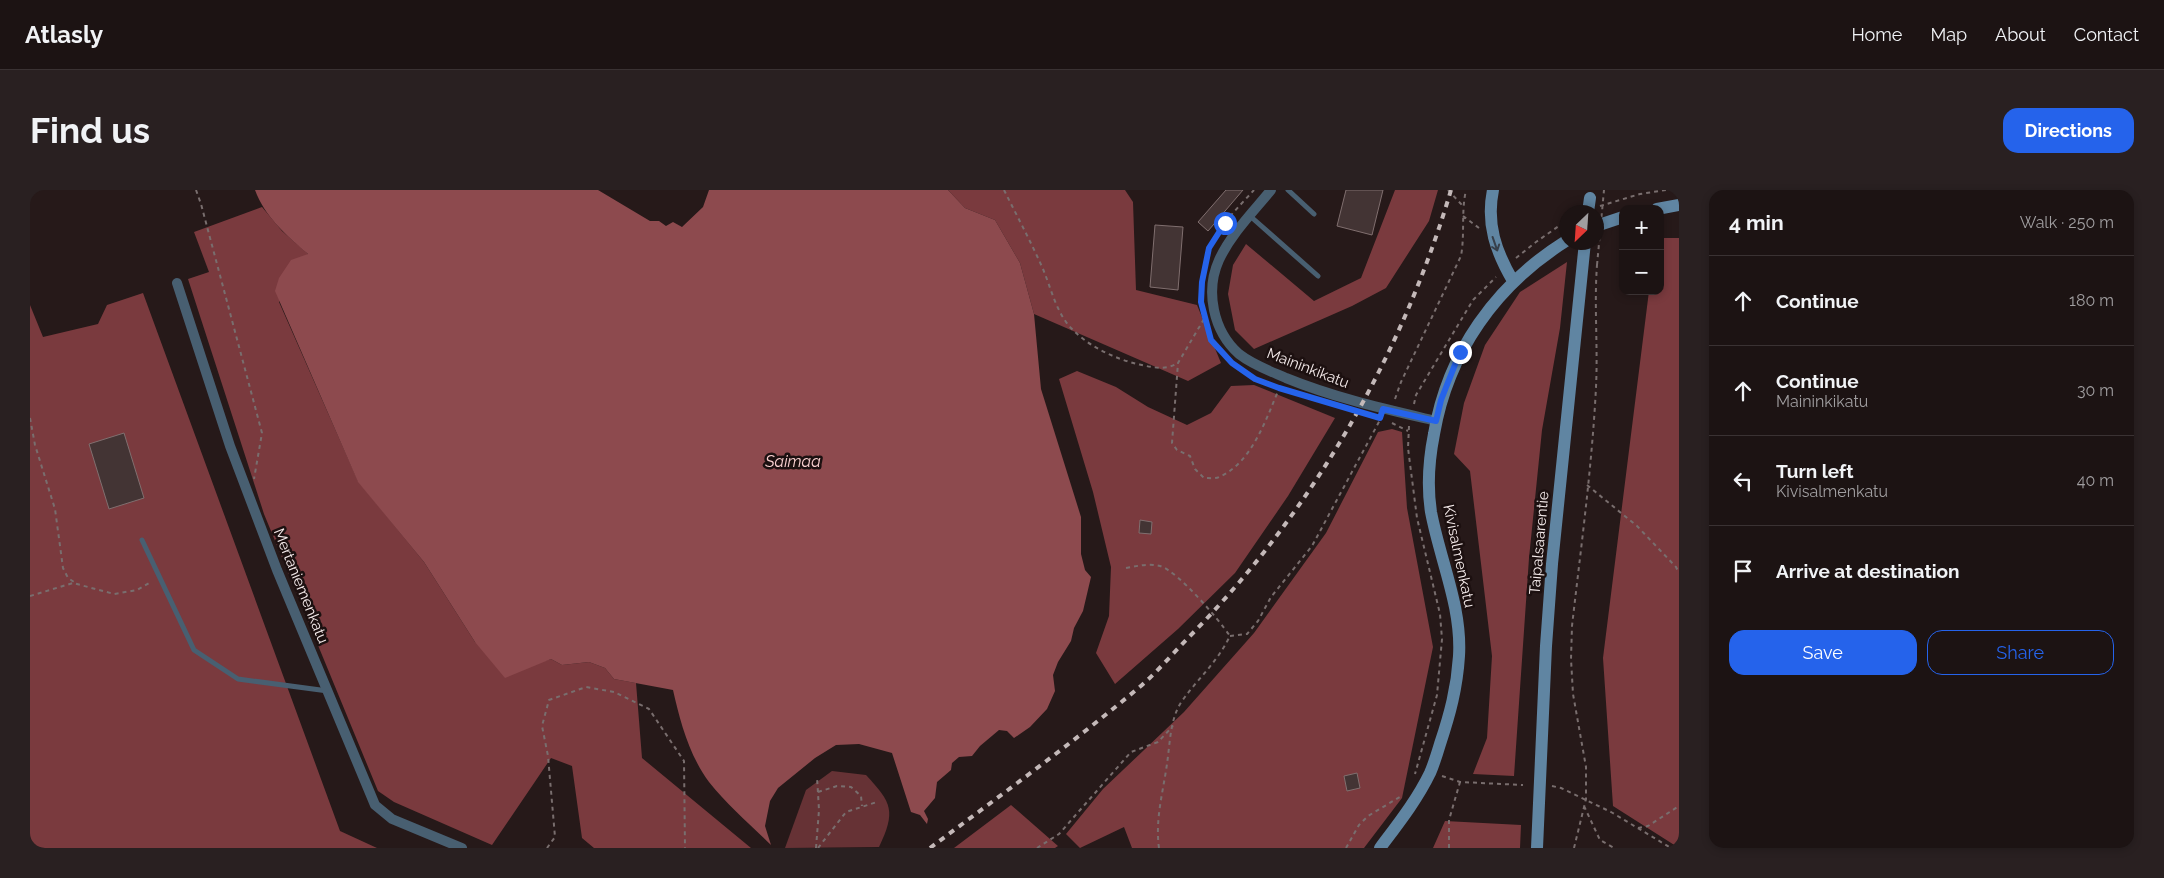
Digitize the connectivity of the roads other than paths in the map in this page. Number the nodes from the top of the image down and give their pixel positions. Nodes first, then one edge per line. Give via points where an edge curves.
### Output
1 (1271, 190) edge
2 (1288, 190) edge
3 (1493, 190) edge
4 (1679, 205) edge
5 (1664, 208) edge
6 (1314, 214) dead end
7 (1250, 216) junction
8 (1619, 218) edge
9 (1604, 223) edge
10 (1559, 246) edge
11 (1585, 250) edge
12 (1318, 276) dead end
13 (1513, 281) junction
14 (177, 283) dead end
15 (1436, 421) junction
16 (142, 540) dead end
17 (328, 691) junction
18 (462, 848) edge
19 (1380, 848) edge
20 (1537, 848) edge

1 - 7 street, Maininkikatu
2 - 6 lane
3 -> 13 street via 1490,202 1493,239
4 - 5 street
7 - 12 lane
7 - 15 street, Maininkikatu via 1227,244 1218,261 1213,284 1215,315 1229,343 1238,353 1263,368 1302,384
8 - 9 street
10 - 13 street, Kivisalmenkatu
11 - 20 street, Taipalsaarentie via 1552,564
13 - 15 street, Kivisalmenkatu via 1460,352
14 - 17 street, Mertaniemenkatu via 230,446
15 - 19 street, Kivisalmenkatu via 1429,481 1431,510 1456,618 1459,654 1455,694 1430,772
16 - 17 lane via 194,650 238,679
17 - 18 street, Mertaniemenkatu via 375,804 392,819

